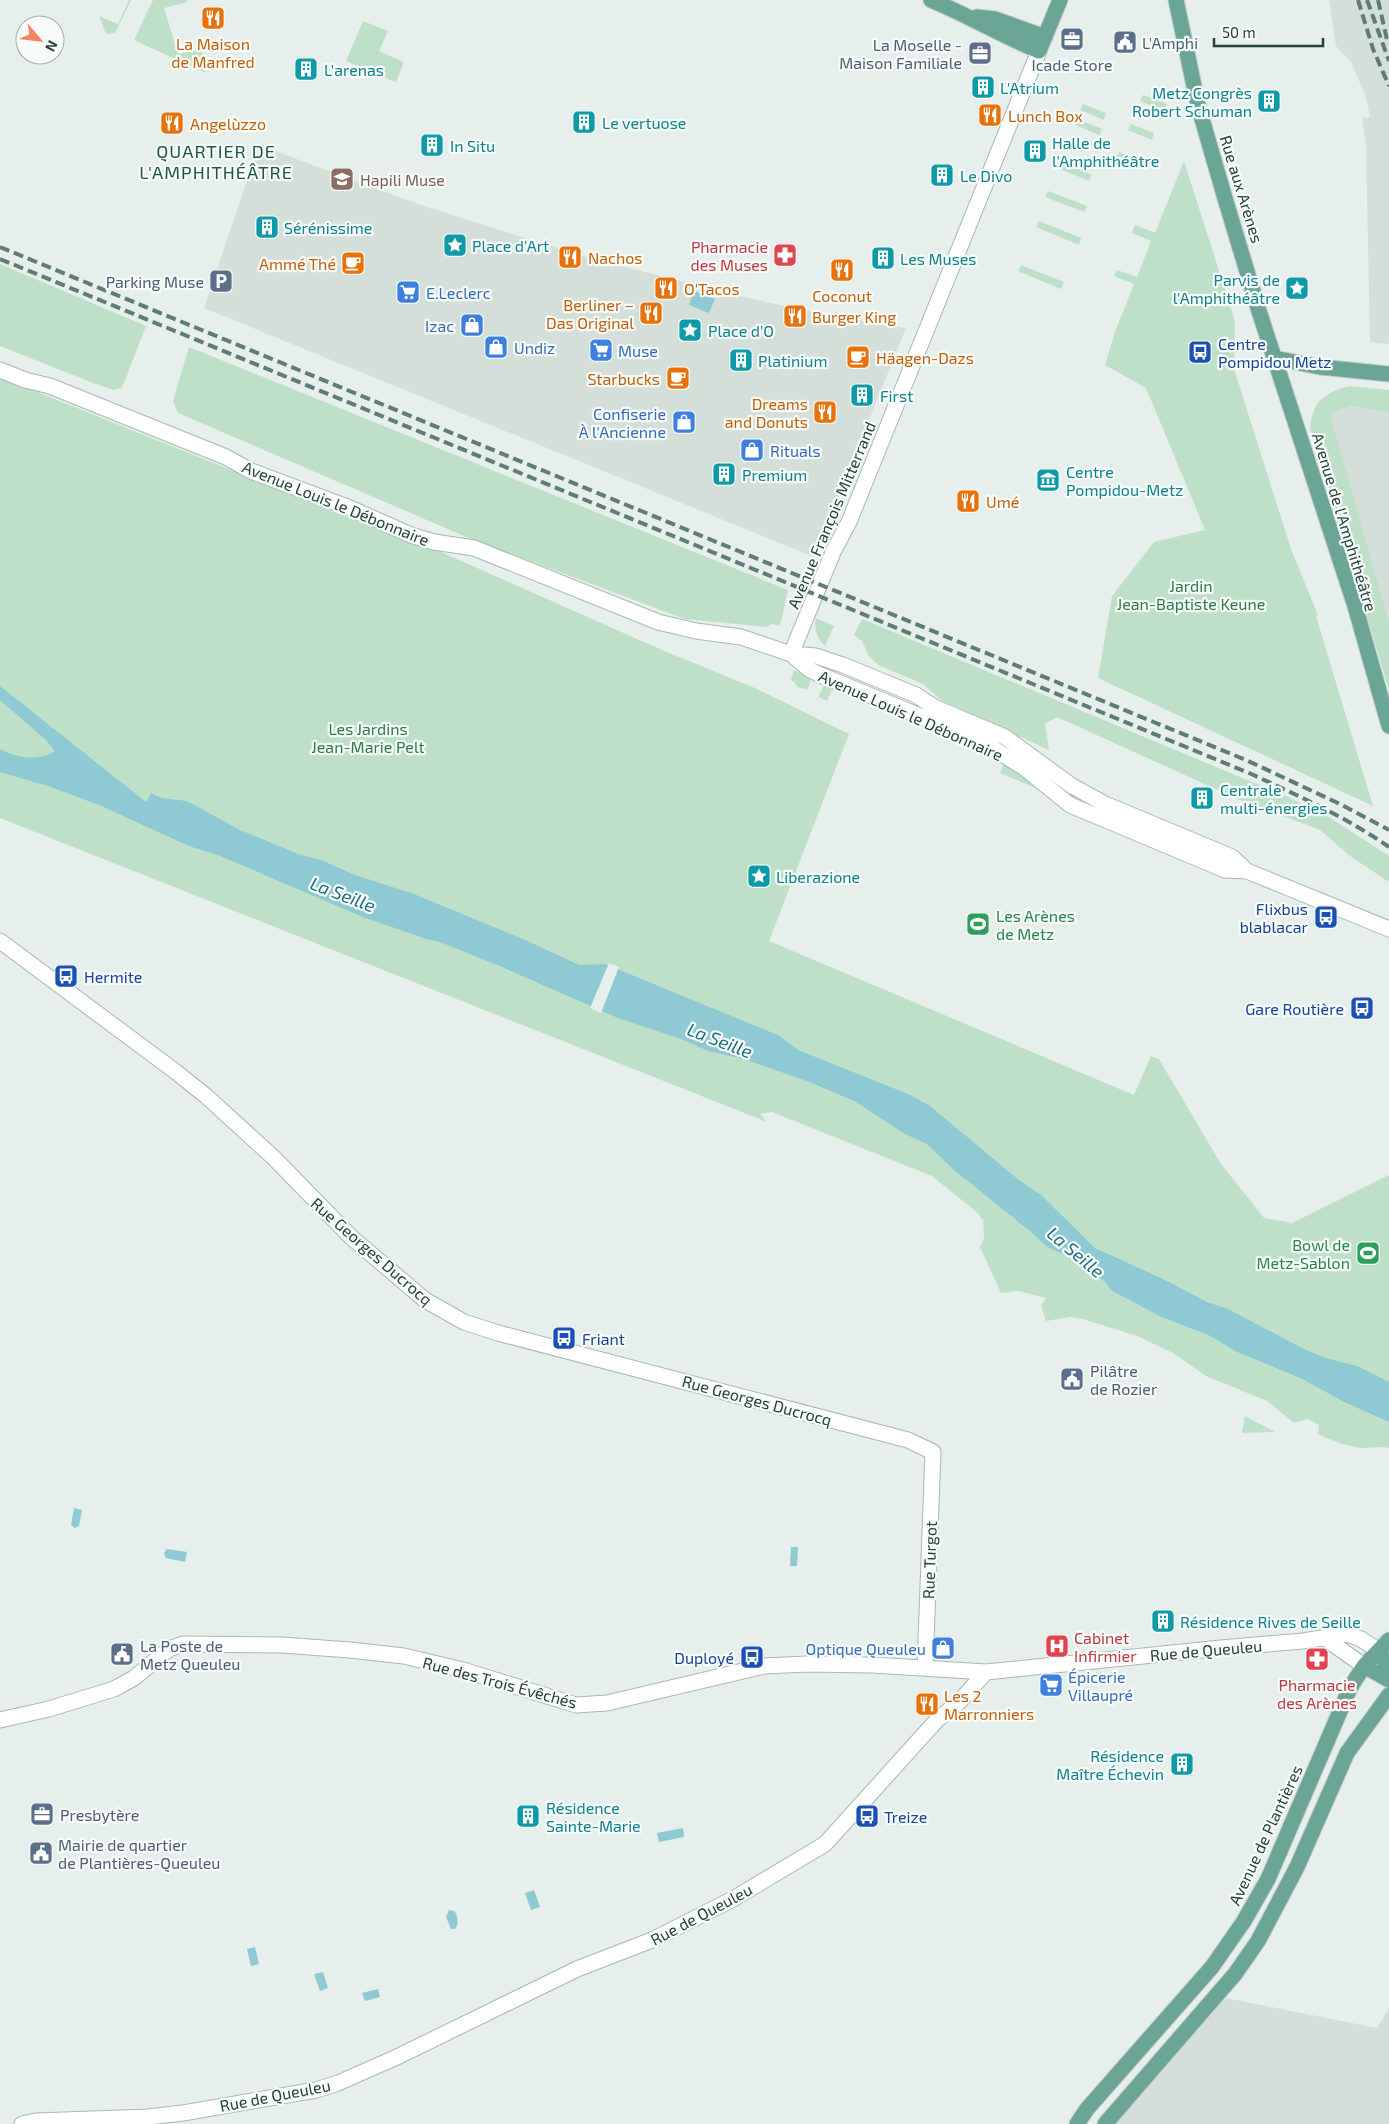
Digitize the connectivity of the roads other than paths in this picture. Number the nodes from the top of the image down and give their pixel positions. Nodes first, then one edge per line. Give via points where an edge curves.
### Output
1 (931, 0) edge
2 (1060, 0) edge
3 (1176, 0) edge
4 (970, 16) junction
5 (1045, 37) junction
6 (1039, 51) junction
7 (1274, 358) junction
8 (0, 370) edge
9 (1389, 374) edge
10 (791, 654) junction
11 (1389, 726) edge
12 (1389, 929) edge
13 (0, 941) edge
14 (933, 1452) joint
15 (1326, 1639) junction
16 (1384, 1646) edge
17 (1364, 1666) junction
18 (925, 1667) junction
19 (1389, 1669) edge
20 (986, 1672) junction
21 (1389, 1680) edge
22 (1389, 1695) edge
23 (0, 1720) edge
24 (22, 2124) edge
25 (1077, 2124) edge
26 (1106, 2124) edge

1 - 4 main road
2 - 5 main road, Avenue François Mitterrand
3 - 7 main road, Rue aux Arènes via 1198,105
4 - 5 main road via 995,19
4 - 6 main road
5 - 6 main road, Avenue François Mitterrand
6 - 10 street, Avenue François Mitterrand via 849,522
7 - 9 main road via 1320,367
7 - 11 main road, Avenue de l'Amphithéâtre
8 - 10 street, Avenue Louis le Débonnaire via 50,386 411,535 474,548 665,624 741,637
10 - 12 street, Avenue Louis le Débonnaire via 823,676 983,742 1023,767 1070,806 1225,870 1247,871
13 - 14 street, Rue Georges Ducrocq via 206,1096 363,1247 425,1300 448,1314 498,1333 908,1440
14 - 18 street, Rue Turgot
15 - 16 street, Rue de Queuleu via 1347,1634
15 - 17 street
15 - 20 street, Rue de Queuleu
16 - 17 main road, Avenue de Plantières
16 - 19 main road
17 - 21 main road
17 - 25 main road, Avenue de Plantières via 1350,1688 1268,1879 1244,1921 1212,1967
18 - 20 street, Rue des Trois Évêchés
18 - 23 street, Rue des Trois Évêchés via 764,1666 607,1704 576,1705 464,1670 404,1656 282,1645 183,1644 169,1649 134,1678 114,1689
20 - 24 street, Rue de Queuleu via 960,1701 937,1720 825,1844 733,1899 652,1940 577,1969 397,2057 316,2090 156,2116
22 - 26 main road via 1348,1753 1298,1867 1258,1941 1234,1974

